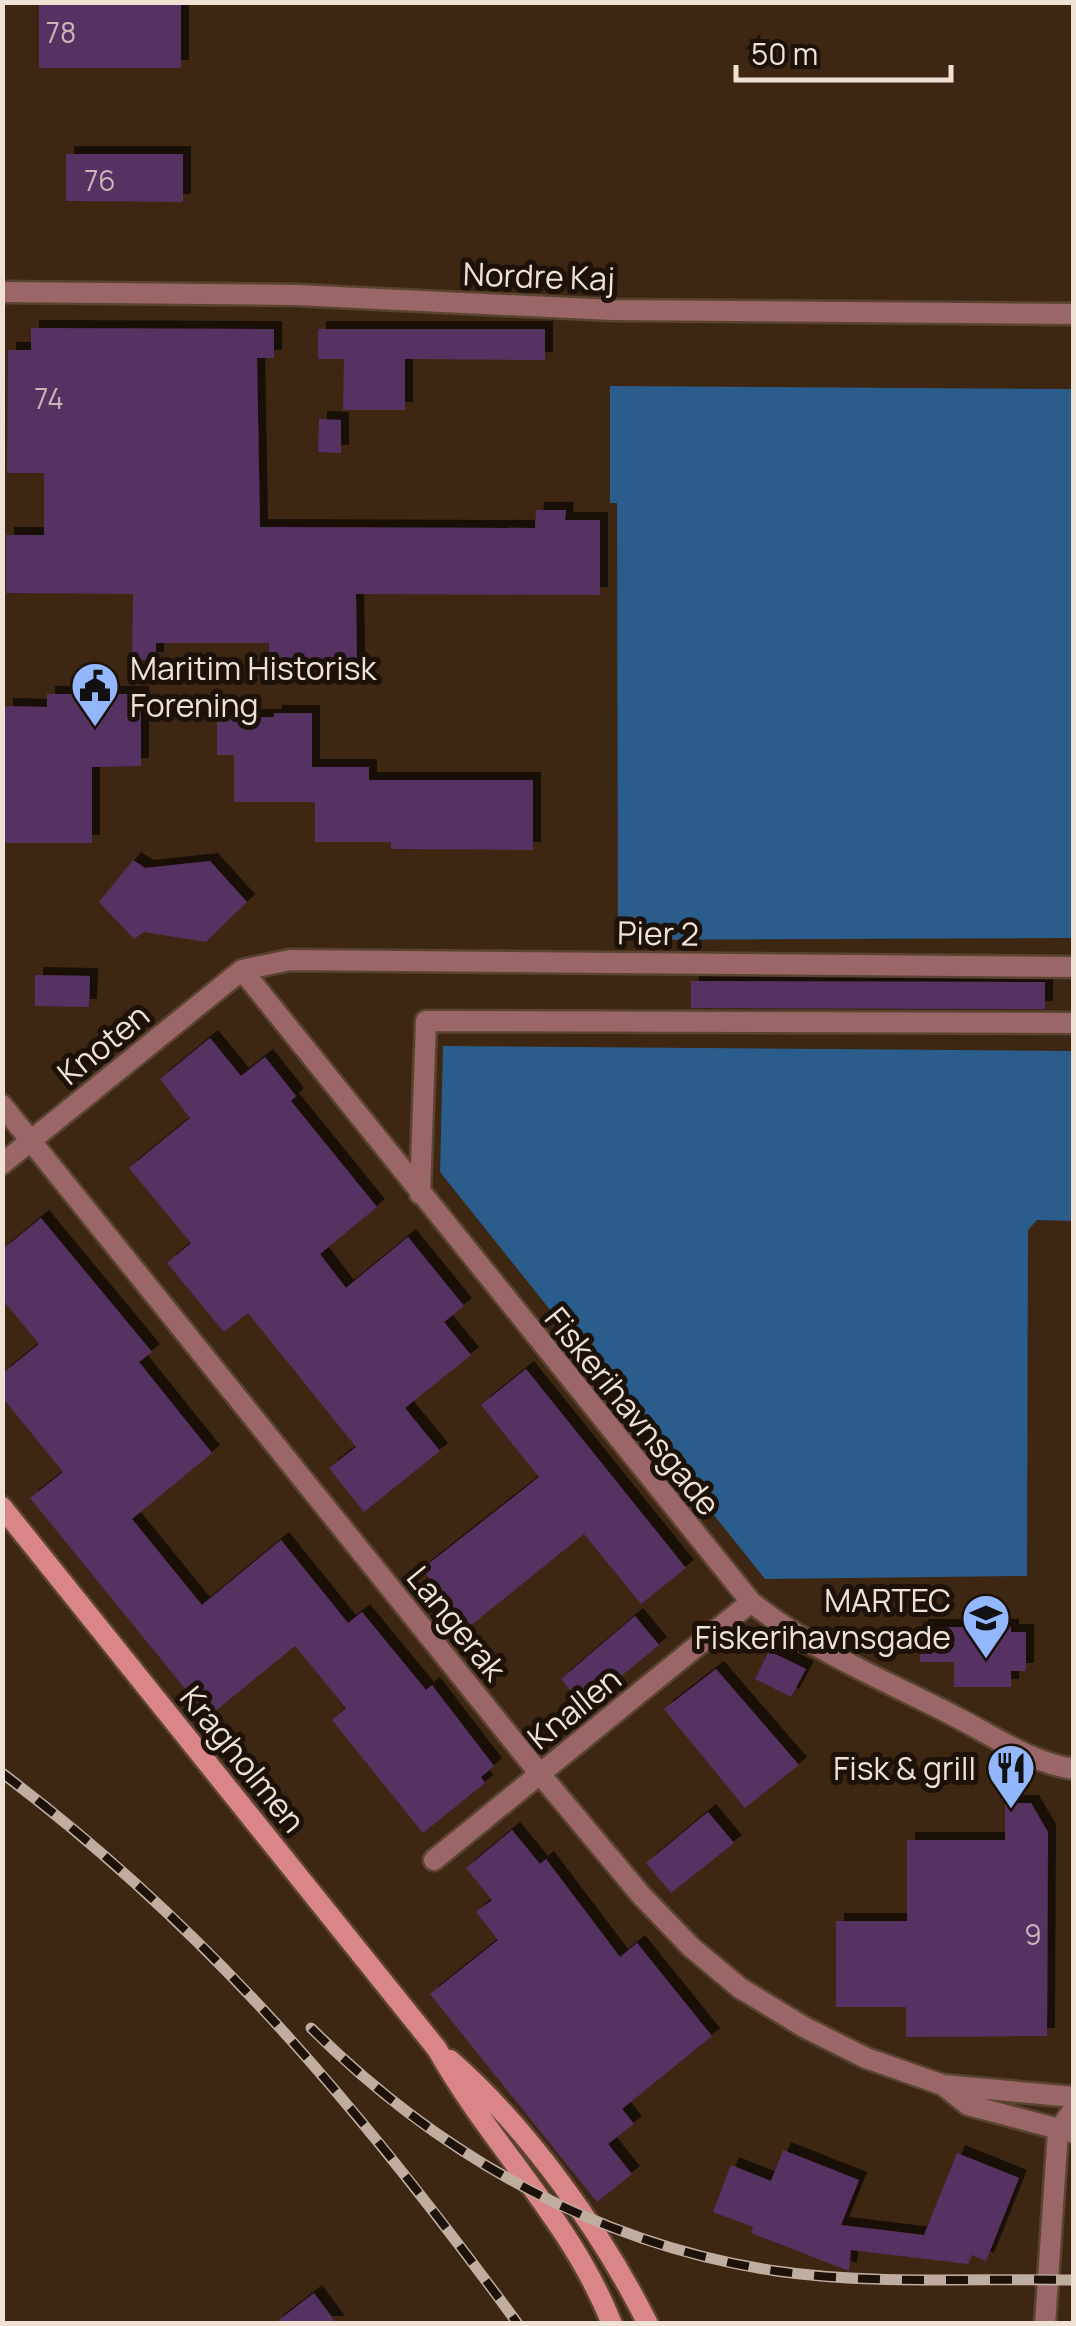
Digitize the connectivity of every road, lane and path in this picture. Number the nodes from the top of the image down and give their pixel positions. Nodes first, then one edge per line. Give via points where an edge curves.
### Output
1 (2, 292) edge
2 (1074, 314) edge
3 (1074, 967) edge
4 (242, 970) junction
5 (1074, 1023) edge
6 (2, 1105) edge
7 (31, 1142) junction
8 (2, 1164) edge
9 (420, 1194) junction
10 (2, 1508) edge
11 (752, 1602) junction
12 (1074, 1769) edge
13 (540, 1774) junction
14 (434, 1860) dead end
15 (437, 2049) junction
16 (942, 2086) junction
17 (1074, 2098) edge
18 (1074, 2109) edge
19 (1066, 2132) edge
20 (612, 2324) edge
21 (648, 2324) edge
22 (1045, 2324) edge

1 - 2 street, Nordre Kaj via 296,295 612,310
3 - 4 street, Pier 2 via 290,960
4 - 7 street, Knoten
4 - 9 street, Fiskerihavnsgade
5 - 9 street via 426,1022
6 - 7 street, Langerak
7 - 8 street, Knoten
7 - 13 street, Langerak
9 - 11 street, Fiskerihavnsgade
10 - 15 street, Kragholmen
11 - 12 street, Fiskerihavnsgade via 871,1673 1033,1756
11 - 13 street, Knallen
13 - 14 street, Knallen
13 - 16 street, Langerak via 641,1896 740,1988 804,2028
15 - 20 street, Kragholmen via 463,2095 544,2200
15 - 21 street, Kragholmen via 476,2082 588,2219
16 - 17 street, Langerak
16 - 19 street, Langerak via 968,2105
18 - 19 street
19 - 22 street

